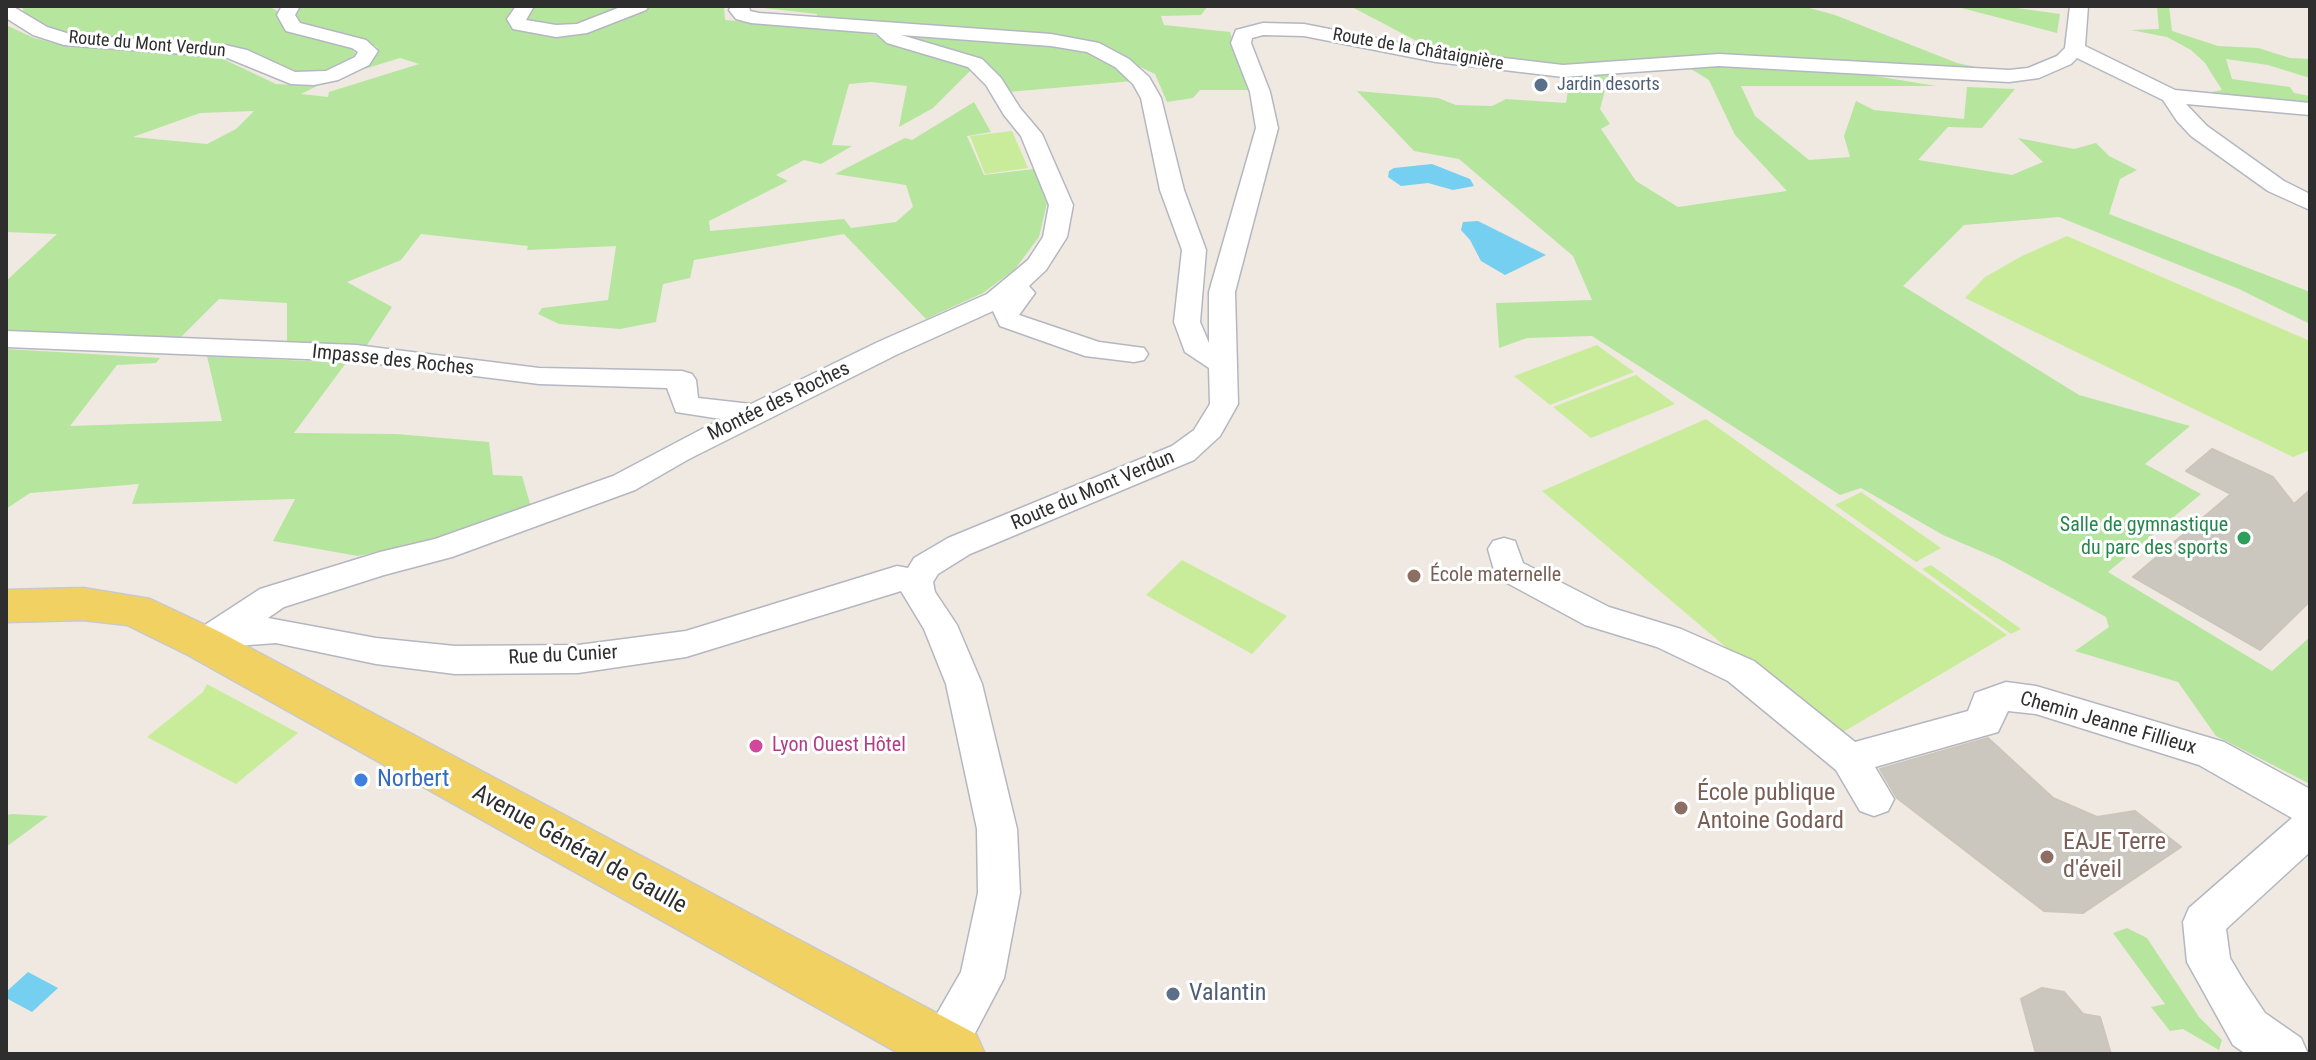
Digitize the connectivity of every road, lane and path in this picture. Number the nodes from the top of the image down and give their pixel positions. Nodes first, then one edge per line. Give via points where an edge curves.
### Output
1 (291, 6) edge
2 (525, 6) edge
3 (640, 6) edge
4 (740, 6) edge
5 (2079, 6) edge
6 (6, 10) edge
7 (883, 29) junction
8 (2075, 49) junction
9 (2171, 96) junction
10 (2310, 109) edge
11 (2310, 203) edge
12 (1013, 287) junction
13 (6, 339) edge
14 (1134, 354) dead end
15 (1224, 365) junction
16 (756, 414) junction
17 (1504, 549) dead end
18 (916, 581) junction
19 (6, 606) edge
20 (203, 643) junction
21 (1849, 759) junction
22 (1874, 799) dead end
23 (2310, 809) edge
24 (2310, 827) edge
25 (949, 1051) edge
26 (2285, 1054) edge

1 - 6 street, Route du Mont Verdun via 286,15 293,27 359,44 368,51 362,61 331,76 291,78 240,54 62,38
2 - 3 street via 516,19 520,25 556,31 580,29
4 - 7 street via 743,15 758,19
5 - 8 street
7 - 12 street, Montée des Roches via 894,39 975,63 1031,134 1061,205 1055,237 1037,265
7 - 15 street via 1092,47 1142,81 1194,250 1187,322 1195,346
8 - 9 street
8 - 15 street, Route de la Châtaignière via 2050,68 2009,76 1719,60 1563,71 1436,56 1304,30 1248,32 1241,43 1267,128 1222,292
9 - 10 street
9 - 11 street via 2199,131 2276,186
12 - 14 street via 1022,293 1005,313 1009,320 1095,350
12 - 16 street, Montée des Roches via 996,300
13 - 16 street, Impasse des Roches via 356,353 539,376 682,380 686,406
15 - 18 street, Route du Mont Verdun via 1224,404 1205,436 1183,453 959,546 926,566
16 - 20 street, Montée des Roches via 624,483 441,549 272,598
17 - 21 street via 1508,569 1534,584 1597,616 1669,638 1741,671
18 - 20 street, Rue du Cunier via 897,578 686,644 578,659 455,660 376,651 276,630 236,633
18 - 25 street via 964,684 997,829 999,893 982,978
19 - 20 main road, Avenue Général de Gaulle via 83,604 135,610
20 - 25 main road, Avenue Général de Gaulle
21 - 22 street
21 - 23 street, Chemin Jeanne Fillieux via 1985,721 1988,703 2006,696 2036,700 2211,753
24 - 26 street via 2204,922 2209,962 2249,1029

